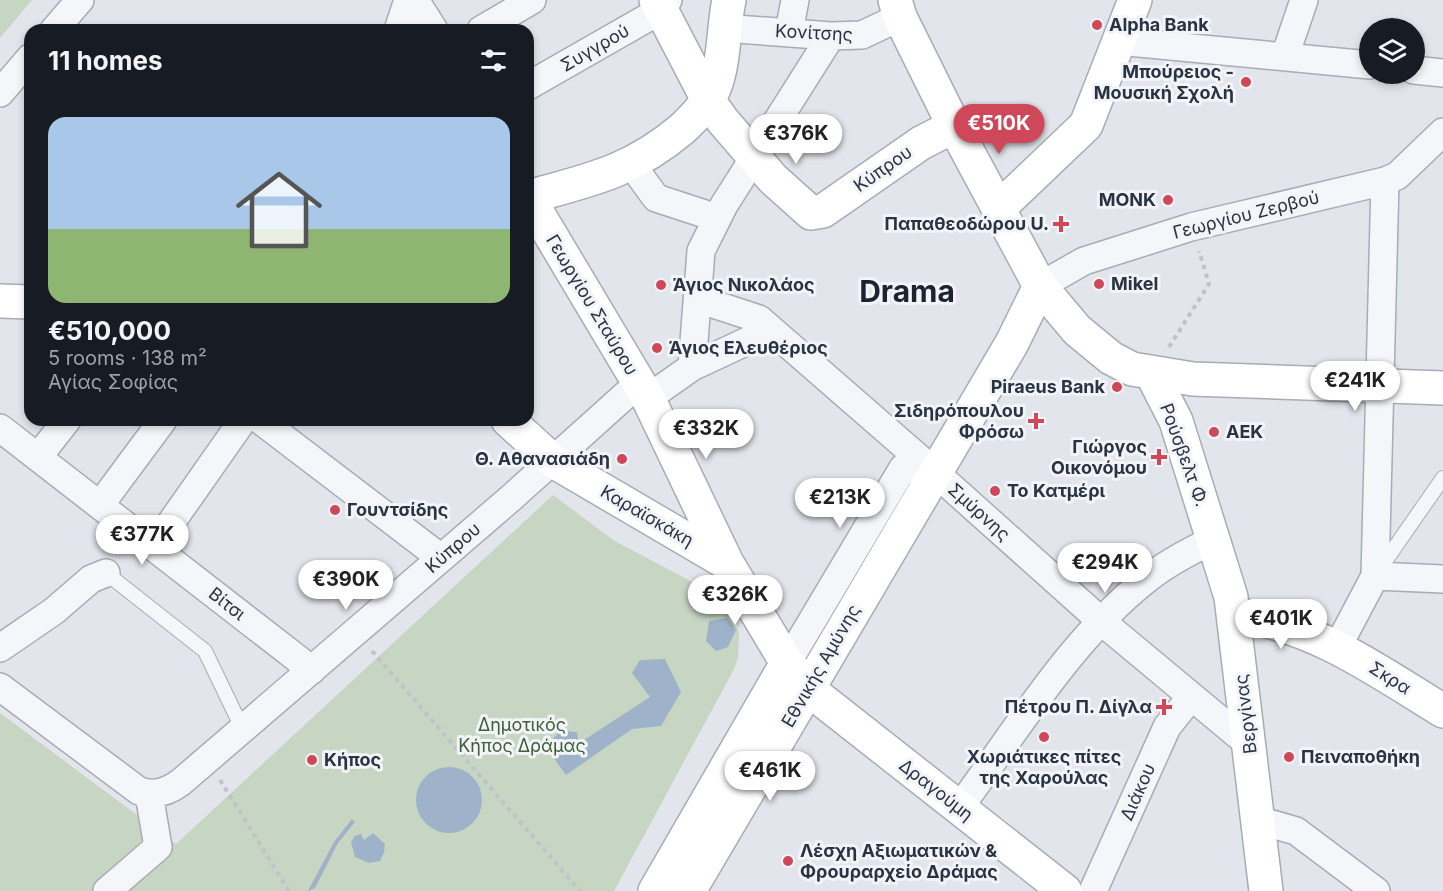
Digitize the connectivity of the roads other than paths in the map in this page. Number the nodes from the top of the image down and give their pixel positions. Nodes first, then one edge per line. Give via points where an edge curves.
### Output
1 (80, 0) edge
2 (408, 0) edge
3 (415, 0) edge
4 (532, 0) edge
5 (795, 0) edge
6 (1304, 0) edge
7 (1130, 2) edge
8 (662, 3) edge
9 (897, 9) edge
10 (726, 14) edge
11 (59, 24) edge
12 (400, 24) edge
13 (430, 24) edge
14 (491, 24) edge
15 (789, 32) junction
16 (831, 36) junction
17 (1118, 41) junction
18 (1285, 56) junction
19 (1359, 64) edge
20 (24, 65) edge
21 (1425, 71) edge
22 (1443, 73) edge
23 (534, 82) edge
24 (0, 93) edge
25 (708, 100) junction
26 (954, 126) junction
27 (1443, 132) edge
28 (753, 157) junction
29 (632, 165) junction
30 (1385, 182) junction
31 (534, 195) edge
32 (534, 207) edge
33 (999, 208) junction
34 (717, 218) junction
35 (1040, 286) junction
36 (698, 299) junction
37 (771, 330) junction
38 (692, 368) junction
39 (1152, 374) junction
40 (1378, 385) junction
41 (1443, 388) edge
42 (643, 391) junction
43 (62, 426) edge
44 (159, 426) edge
45 (239, 426) edge
46 (268, 426) edge
47 (515, 426) edge
48 (0, 428) edge
49 (38, 457) junction
50 (553, 461) junction
51 (934, 472) junction
52 (1443, 478) edge
53 (100, 505) junction
54 (1213, 540) junction
55 (154, 547) junction
56 (441, 558) junction
57 (727, 563) junction
58 (106, 573) joint
59 (1376, 576) junction
60 (1443, 579) edge
61 (1234, 614) junction
62 (1101, 621) junction
63 (1338, 646) junction
64 (0, 648) edge
65 (787, 663) junction
66 (312, 670) junction
67 (0, 687) edge
68 (808, 688) junction
69 (1190, 698) junction
70 (1443, 711) edge
71 (243, 730) junction
72 (1250, 746) junction
73 (149, 794) junction
74 (959, 808) junction
75 (1258, 820) junction
76 (1048, 886) edge
77 (107, 891) edge
78 (655, 891) edge
79 (689, 891) edge
80 (1093, 891) edge
81 (1266, 891) edge
82 (1376, 891) edge

1 - 11 street
2 - 12 street
3 - 13 street
4 - 14 street
5 - 15 street
6 - 18 street
7 - 17 main road
8 - 23 street, Συγγρού
8 - 25 main road
9 - 16 street, Κονίτσης via 862,35
9 - 26 main road
10 - 15 street, Κονίτσης
10 - 25 main road via 721,66
15 - 16 street, Κονίτσης
16 - 28 street
17 - 18 street
17 - 33 main road via 1086,125
18 - 19 street
20 - 24 street
21 - 22 street
25 - 28 main road
25 - 29 main road via 677,133
26 - 28 main road, Κύπρου via 823,211 813,213
26 - 33 main road
27 - 30 street, Γεωργίου Ζερβού via 1397,176
28 - 34 street
29 - 31 main road
29 - 34 street via 656,198
30 - 35 street, Γεωργίου Ζερβού via 1191,227 1084,261
30 - 40 street
32 - 42 main road, Γεωργίου Σταύρου
33 - 35 main road
34 - 36 street via 701,251
35 - 39 main road via 1092,345 1132,369
35 - 51 main road, Εθνικής Αμύνης via 1012,342
36 - 37 street, Σμύρνης via 759,319
36 - 38 street
37 - 38 street, Κύπρου
37 - 51 street, Σμύρνης
38 - 42 street, Κύπρου
39 - 40 main road via 1193,379
39 - 54 main road, Ρούσβελτ Φ. via 1176,421
40 - 41 main road
40 - 59 street
42 - 50 street, Κύπρου
42 - 57 main road
43 - 49 street
44 - 53 street
45 - 55 street
46 - 56 street
47 - 50 main road, Καραϊσκάκη
48 - 49 street, Βίτσι
49 - 53 street, Βίτσι
50 - 56 street, Κύπρου
50 - 57 main road, Καραϊσκάκη
51 - 62 street, Σμύρνης
51 - 65 street, Εθνικής Αμύνης via 903,468
51 - 68 main road, Εθνικής Αμύνης
52 - 59 lane
53 - 55 street, Βίτσι
54 - 61 main road, Βεργίνας
54 - 62 street via 1146,580
55 - 66 street, Βίτσι
56 - 66 street, Κύπρου
57 - 65 main road, Καραϊσκάκη
58 - 64 street via 91,579 54,611
58 - 71 lane via 205,651
59 - 60 street
59 - 63 street
61 - 63 main road, Σκρα via 1289,626
61 - 72 main road, Βεργίνας
62 - 69 street, Σμύρνης
62 - 74 street via 1069,658
63 - 70 main road, Σκρα
65 - 68 main road, Καραϊσκάκη
65 - 78 main road, Εθνικής Αμύνης
66 - 71 street, Κύπρου
67 - 73 street via 139,791
68 - 74 main road, Δραγούμη
68 - 79 main road, Εθνικής Αμύνης
69 - 72 street, Σμύρνης
69 - 80 street, Διάκου via 1167,727
71 - 73 street, Κύπρου via 175,787
72 - 75 main road, Βεργίνας
73 - 77 street via 158,847
74 - 76 main road, Δραγούμη
75 - 81 main road, Βεργίνας
75 - 82 street via 1296,831

